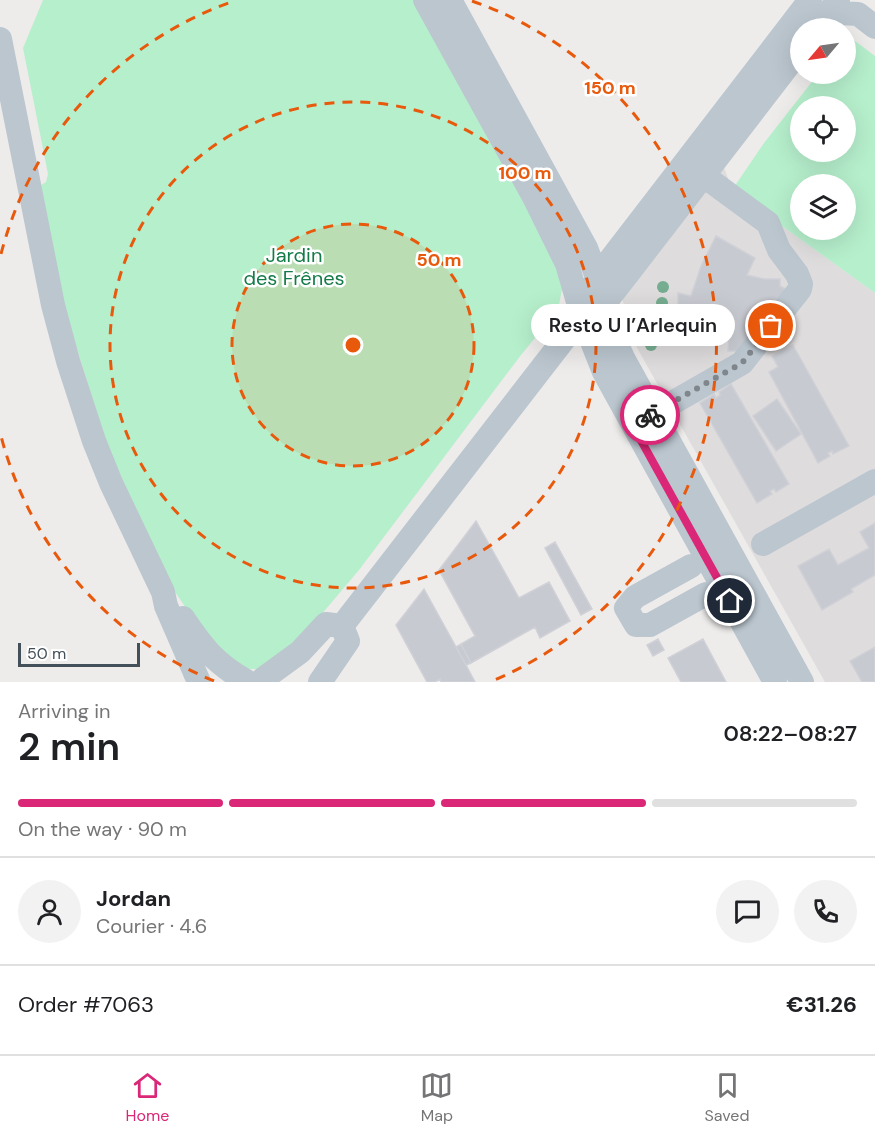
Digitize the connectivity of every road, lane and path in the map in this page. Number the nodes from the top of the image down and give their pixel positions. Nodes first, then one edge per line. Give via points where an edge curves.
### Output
1 (425, 0) edge
2 (450, 0) edge
3 (845, 8) edge
4 (831, 18) edge
5 (0, 39) edge
6 (790, 63) edge
7 (704, 176) junction
8 (567, 264) junction
9 (599, 269) junction
10 (604, 304) junction
11 (582, 316) junction
12 (654, 413) junction
13 (633, 426) junction
14 (875, 481) edge
15 (763, 544) dead end
16 (691, 566) dead end
17 (163, 592) junction
18 (706, 594) dead end
19 (342, 626) junction
20 (258, 681) edge
21 (199, 682) edge
22 (320, 682) edge
23 (775, 682) edge
24 (802, 682) edge

1 - 8 street
2 - 9 street
3 - 4 street
3 - 9 street
5 - 17 street via 68,362 111,483
6 - 7 street
7 - 10 street
7 - 12 street via 768,223 779,250 797,274 800,289 742,363
8 - 9 street
8 - 11 street
9 - 10 street
9 - 11 street
10 - 11 street
10 - 12 street via 623,358
11 - 13 street via 604,372
11 - 19 street
12 - 13 street
12 - 24 street
13 - 23 street
14 - 15 street
16 - 18 street via 635,597 626,608 636,625 650,625
17 - 20 street via 219,664
17 - 21 street
19 - 20 street via 326,624 300,652
19 - 22 street via 348,641

